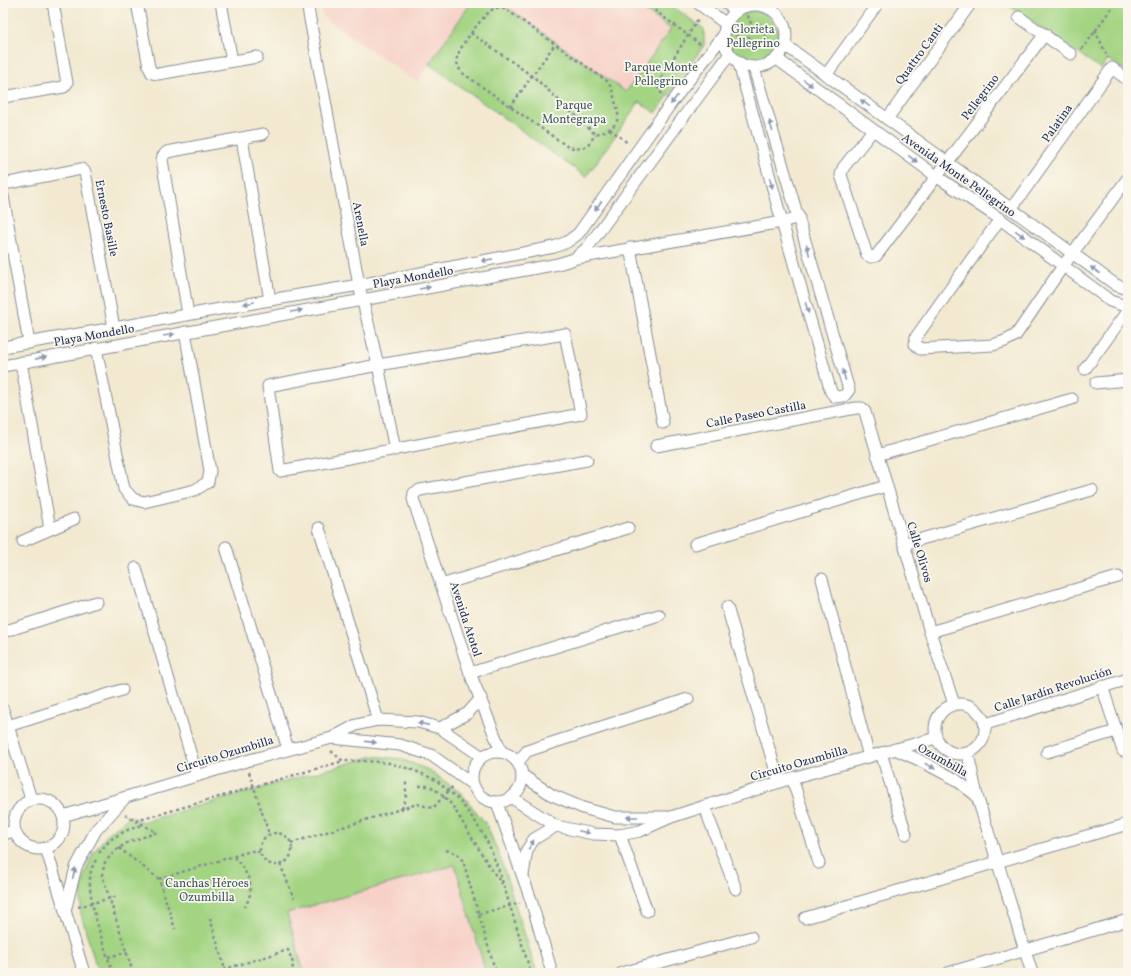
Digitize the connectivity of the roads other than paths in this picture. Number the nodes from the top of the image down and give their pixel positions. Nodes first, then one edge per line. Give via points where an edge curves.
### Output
1 (53, 3) edge
2 (137, 3) edge
3 (221, 3) edge
4 (307, 3) edge
5 (726, 3) edge
6 (878, 3) edge
7 (971, 3) edge
8 (702, 6) edge
9 (775, 6) edge
10 (740, 9) junction
11 (1019, 16) dead end
12 (724, 31) junction
13 (1045, 34) junction
14 (785, 45) junction
15 (1071, 54) road end
16 (729, 55) junction
17 (257, 57) dead end
18 (777, 59) junction
19 (232, 61) junction
20 (739, 64) junction
21 (754, 68) junction
22 (826, 75) junction
23 (1128, 80) edge
24 (3, 97) edge
25 (887, 119) junction
26 (873, 130) junction
27 (263, 134) dead end
28 (242, 139) junction
29 (631, 162) junction
30 (947, 162) junction
31 (644, 171) junction
32 (936, 176) junction
33 (1128, 178) edge
34 (3, 185) edge
35 (3, 196) edge
36 (1011, 209) junction
37 (798, 217) junction
38 (1000, 219) junction
39 (782, 222) junction
40 (630, 248) junction
41 (1072, 253) junction
42 (574, 259) junction
43 (1063, 266) junction
44 (359, 285) junction
45 (1128, 289) edge
46 (363, 299) junction
47 (270, 300) junction
48 (1128, 307) edge
49 (1128, 310) edge
50 (188, 314) junction
51 (114, 328) junction
52 (185, 332) junction
53 (29, 343) junction
54 (3, 347) edge
55 (96, 348) junction
56 (21, 362) junction
57 (3, 366) edge
58 (378, 366) junction
59 (1085, 369) dead end
60 (1128, 380) edge
61 (1096, 383) dead end
62 (1072, 399) dead end
63 (862, 408) joint
64 (663, 423) dead end
65 (656, 446) dead end
66 (395, 450) junction
67 (877, 454) junction
68 (587, 460) dead end
69 (886, 486) junction
70 (1092, 490) dead end
71 (74, 519) dead end
72 (319, 528) dead end
73 (628, 528) dead end
74 (50, 529) junction
75 (23, 541) dead end
76 (695, 544) dead end
77 (904, 544) junction
78 (226, 547) dead end
79 (136, 568) dead end
80 (1118, 577) dead end
81 (822, 579) dead end
82 (440, 585) junction
83 (96, 602) dead end
84 (727, 607) dead end
85 (659, 615) dead end
86 (3, 632) edge
87 (930, 632) junction
88 (470, 673) junction
89 (1128, 679) edge
90 (1102, 686) junction
91 (122, 690) dead end
92 (481, 698) junction
93 (688, 698) dead end
94 (954, 704) junction
95 (3, 710) edge
96 (378, 720) junction
97 (986, 724) junction
98 (8, 726) junction
99 (440, 728) junction
100 (1116, 731) junction
101 (332, 738) junction
102 (936, 738) junction
103 (288, 749) junction
104 (895, 749) junction
105 (501, 751) junction
106 (1122, 751) dead end
107 (1048, 752) dead end
108 (881, 753) junction
109 (968, 754) junction
110 (481, 756) junction
111 (869, 757) junction
112 (518, 762) junction
113 (522, 775) junction
114 (197, 776) junction
115 (792, 778) junction
116 (779, 782) junction
117 (472, 784) junction
118 (977, 796) junction
119 (125, 798) junction
120 (512, 798) junction
121 (31, 799) junction
122 (497, 803) junction
123 (704, 806) junction
124 (63, 816) junction
125 (671, 817) junction
126 (1128, 824) edge
127 (556, 826) junction
128 (14, 831) junction
129 (3, 834) edge
130 (620, 834) junction
131 (906, 834) dead end
132 (46, 848) junction
133 (998, 862) junction
134 (819, 863) dead end
135 (523, 877) junction
136 (736, 889) dead end
137 (65, 911) junction
138 (647, 911) dead end
139 (805, 918) dead end
140 (1128, 920) edge
141 (752, 937) dead end
142 (1024, 950) junction
143 (84, 973) edge
144 (552, 973) edge
145 (622, 973) edge
146 (948, 973) edge
147 (1032, 973) edge

1 - 24 street via 67,83 64,87
2 - 19 street via 152,73
3 - 19 street
4 - 44 street, Arenella
5 - 10 street
6 - 22 street
7 - 25 street, Quattro Canti
8 - 12 street
9 - 10 street via 754,5
9 - 14 street via 786,32
10 - 12 street, Playa Mondello
11 - 13 street
12 - 16 street
12 -> 29 street, Playa Mondello via 711,53 672,102
13 - 15 street
13 - 30 street, Pellegrino
14 - 18 street
14 - 22 street, Avenida Monte Pellegrino
16 - 20 street
16 - 31 street, Playa Mondello
17 - 19 street
18 - 21 street via 767,66
18 -> 26 street, Avenida Monte Pellegrino
20 - 21 street
20 -> 39 street
37 -> 21 street
25 -> 22 street, Avenida Monte Pellegrino
23 - 36 street, Palatina via 1112,68
25 - 30 street, Avenida Monte Pellegrino
26 -> 32 street, Avenida Monte Pellegrino
26 - 32 street, Pellegrino via 843,168 841,175 867,255 876,256
27 - 28 street
28 - 47 street
28 - 50 street via 168,152 163,156
29 - 31 street
29 -> 44 street, Playa Mondello via 578,234 567,242 554,247
30 - 32 street, Pellegrino
30 - 36 street, Avenida Monte Pellegrino
31 - 42 street, Playa Mondello via 588,248
32 - 38 street, Avenida Monte Pellegrino
33 - 41 street
34 - 51 street, Ernesto Basille via 81,169 85,172
35 - 53 street
36 - 41 street, Avenida Monte Pellegrino
37 - 39 street
39 -> 37 street via 831,392 835,397 844,396 849,390
38 -> 43 street, Avenida Monte Pellegrino
38 - 43 street via 916,337 915,344 920,349 992,345 1016,335
39 - 40 street
40 - 42 street
40 - 64 street
41 - 43 street
45 -> 41 street, Avenida Monte Pellegrino via 1116,286
46 -> 42 street, Playa Mondello
43 - 48 street, Avenida Monte Pellegrino via 1110,301
44 - 46 street, Arenella
44 - 47 street, Playa Mondello
52 -> 46 street, Playa Mondello
46 - 58 street, Arenella
47 -> 50 street, Playa Mondello
49 - 59 street
50 - 51 street, Playa Mondello
51 - 53 street, Playa Mondello
55 -> 52 street, Playa Mondello
52 - 55 street via 210,472 208,482 195,490 144,502 133,499 124,489
53 - 54 street, Playa Mondello
56 -> 55 street, Playa Mondello
56 - 57 street, Playa Mondello
56 - 74 street
58 - 66 street, Arenella
58 - 66 street via 268,386 280,471
58 - 66 street via 565,334 581,414
60 - 61 street
62 - 67 street
63 - 65 street, Calle Paseo Castilla
63 - 67 street, Calle Olivos
67 - 69 street, Calle Olivos
68 - 82 street, Avenida Atotol via 414,493 413,499
69 - 76 street
69 - 77 street, Calle Olivos
70 - 77 street
71 - 74 street
72 - 96 street
73 - 82 street
74 - 75 street
77 - 87 street, Calle Olivos
78 - 103 street
79 - 114 street
80 - 87 street
81 - 111 street
82 - 88 street, Avenida Atotol
83 - 86 street
84 - 116 street
85 - 88 street
87 - 94 street, Calle Olivos
88 - 92 street, Avenida Atotol
89 - 90 street, Calle Jardín Revolución
90 - 97 street, Calle Jardín Revolución
90 - 100 street
91 - 98 street
92 - 99 street via 468,713
92 - 105 street, Avenida Atotol
93 - 112 street via 527,751
94 - 97 street via 968,704 979,711
94 - 102 street via 942,711 935,723
95 - 98 street
99 -> 96 street, Circuito Ozumbilla via 418,722
96 - 101 street, Circuito Ozumbilla via 356,725
97 - 109 street via 985,736 979,748
98 - 121 street
99 - 110 street, Circuito Ozumbilla
100 - 106 street
100 - 107 street
101 - 103 street, Circuito Ozumbilla
101 -> 117 street, Circuito Ozumbilla via 400,745 431,755
102 - 104 street, Circuito Ozumbilla
102 - 109 street via 943,749 955,755
103 - 114 street, Circuito Ozumbilla
104 - 108 street, Circuito Ozumbilla
104 -> 118 street, Ozumbilla via 955,779
105 - 110 street
105 - 112 street via 511,755
108 - 111 street, Circuito Ozumbilla
108 - 131 street
109 - 118 street
110 - 117 street via 472,768
111 - 115 street, Circuito Ozumbilla
112 - 113 street
113 - 120 street via 520,788
125 -> 113 street, Circuito Ozumbilla via 615,817 582,808 552,795
114 - 119 street, Circuito Ozumbilla
115 - 116 street, Circuito Ozumbilla
115 - 134 street
116 - 123 street, Circuito Ozumbilla
117 - 122 street via 477,794
118 - 133 street
119 - 124 street, Circuito Ozumbilla
137 -> 119 street via 76,867 96,830
120 - 122 street
120 - 127 street, Circuito Ozumbilla
121 - 124 street via 44,799 56,805
121 - 128 street via 20,806 14,818
122 - 135 street
123 - 125 street, Circuito Ozumbilla
123 - 136 street
124 - 132 street via 63,829 57,841
125 - 130 street, Circuito Ozumbilla via 640,831
126 - 133 street
127 -> 130 street, Circuito Ozumbilla via 593,834
135 -> 127 street via 527,850 534,839
128 - 129 street
128 - 132 street via 21,842 33,848
130 - 138 street
132 - 137 street
133 - 139 street
133 - 142 street
135 - 144 street
137 - 143 street
140 - 142 street
141 - 145 street
142 - 146 street
142 - 147 street

